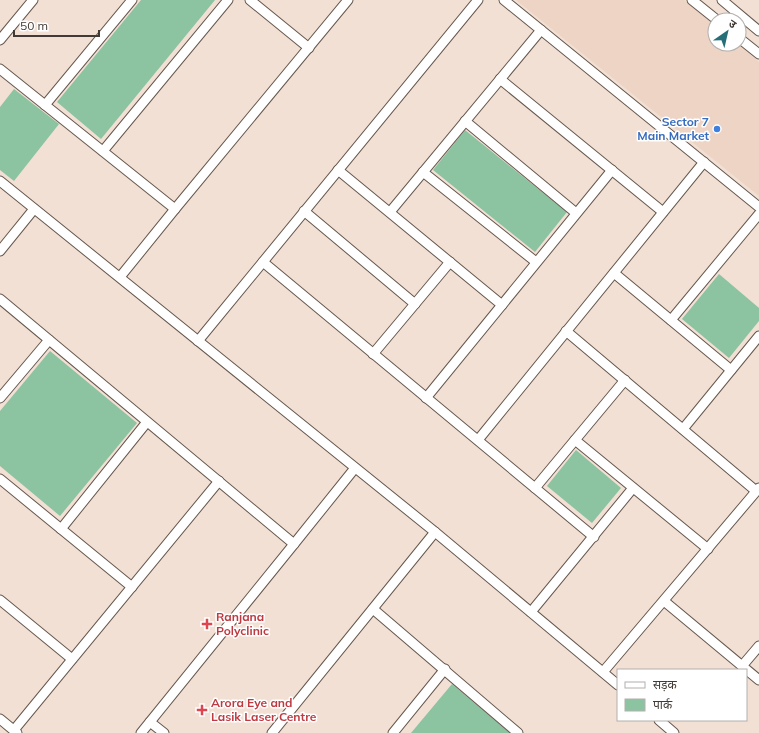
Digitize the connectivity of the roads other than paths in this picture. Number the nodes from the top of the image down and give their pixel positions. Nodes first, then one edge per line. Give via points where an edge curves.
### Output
1 (33, 0) edge
2 (132, 0) edge
3 (228, 0) edge
4 (250, 0) edge
5 (348, 0) edge
6 (478, 0) edge
7 (504, 0) edge
8 (692, 0) edge
9 (722, 0) edge
10 (707, 12) edge
11 (541, 30) junction
12 (759, 31) edge
13 (0, 40) edge
14 (747, 44) edge
15 (308, 48) junction
16 (759, 54) edge
17 (0, 69) edge
18 (500, 79) junction
19 (45, 105) junction
20 (465, 121) junction
21 (103, 151) junction
22 (704, 162) junction
23 (338, 170) junction
24 (612, 170) junction
25 (423, 172) junction
26 (0, 181) edge
27 (759, 207) edge
28 (34, 209) junction
29 (175, 209) junction
30 (304, 211) junction
31 (390, 212) junction
32 (663, 212) junction
33 (576, 213) junction
34 (759, 214) edge
35 (0, 250) edge
36 (263, 262) junction
37 (450, 262) junction
38 (536, 262) junction
39 (614, 273) junction
40 (120, 278) junction
41 (0, 299) edge
42 (415, 304) junction
43 (502, 305) junction
44 (671, 320) junction
45 (566, 331) junction
46 (759, 336) edge
47 (49, 340) junction
48 (198, 341) junction
49 (373, 354) junction
50 (731, 370) junction
51 (624, 380) junction
52 (0, 398) edge
53 (426, 398) junction
54 (147, 422) junction
55 (682, 429) junction
56 (478, 440) junction
57 (575, 440) junction
58 (355, 468) junction
59 (0, 479) edge
60 (219, 481) junction
61 (535, 488) junction
62 (633, 488) junction
63 (758, 489) edge
64 (61, 529) junction
65 (435, 532) junction
66 (594, 536) junction
67 (294, 544) junction
68 (708, 549) junction
69 (132, 587) junction
70 (0, 600) edge
71 (664, 601) junction
72 (373, 609) junction
73 (531, 612) junction
74 (759, 646) edge
75 (72, 659) junction
76 (742, 666) junction
77 (445, 669) junction
78 (746, 669) edge
79 (747, 670) edge
80 (603, 672) junction
81 (759, 680) edge
82 (617, 684) edge
83 (0, 719) edge
84 (660, 721) edge
85 (150, 722) junction
86 (16, 732) edge
87 (141, 733) edge
88 (164, 733) edge
89 (272, 733) edge
90 (393, 733) edge
91 (518, 733) edge
92 (674, 733) edge

1 - 13 street
2 - 19 street
3 - 21 street
4 - 15 street
5 - 15 street
6 - 23 street
7 - 11 street
8 - 10 street
9 - 12 street
11 - 18 street
11 - 22 street
14 - 16 street
15 - 29 street
17 - 19 street
18 - 20 street
18 - 24 street
19 - 21 street
20 - 25 street
20 - 33 street
21 - 29 street
22 - 27 street
22 - 32 street
23 - 30 street
23 - 31 street
24 - 32 street
24 - 33 street
25 - 31 street
25 - 38 street
26 - 28 street
28 - 35 street
28 - 40 street
29 - 40 street
30 - 36 street
30 - 42 street
31 - 37 street
32 - 39 street
33 - 38 street
34 - 44 street
36 - 48 street
36 - 49 street
37 - 42 street
37 - 43 street
38 - 43 street
39 - 44 street
39 - 45 street
40 - 48 street
41 - 47 street
42 - 49 street
43 - 53 street
44 - 50 street
45 - 51 street
45 - 56 street
46 - 50 street
47 - 52 street
47 - 54 street
48 - 58 street
49 - 53 street
50 - 55 street
51 - 55 street
51 - 57 street
53 - 56 street
54 - 60 street
54 - 64 street
55 - 63 street
56 - 61 street
57 - 61 street
57 - 62 street
58 - 65 street
58 - 67 street
59 - 64 street
60 - 67 street
60 - 69 street
61 - 66 street
62 - 66 street
62 - 68 street
63 - 68 street
64 - 69 street
65 - 72 street
65 - 73 street
66 - 73 street
67 - 85 street
68 - 71 street
69 - 75 street
70 - 75 street
71 - 76 street
71 - 80 street
72 - 77 street
72 - 89 street
73 - 80 street
74 - 76 street
75 - 86 street
76 - 78 street
77 - 90 street
77 - 91 street
79 - 81 street
80 - 82 street
83 - 86 street
84 - 92 street
85 - 87 street
85 - 88 street

